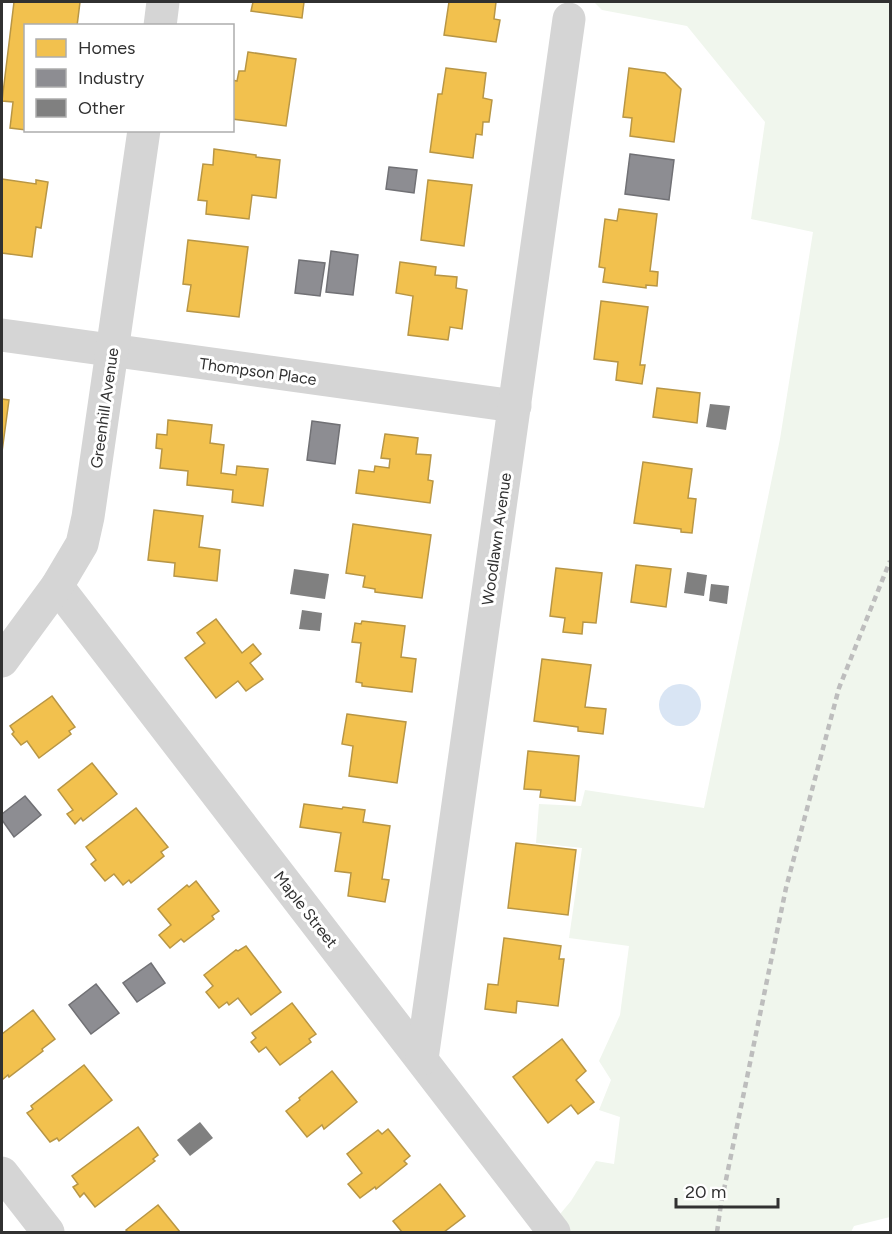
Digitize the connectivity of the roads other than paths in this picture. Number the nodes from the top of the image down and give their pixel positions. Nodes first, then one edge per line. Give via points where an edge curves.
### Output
1 (163, 2) edge
2 (569, 19) dead end
3 (160, 24) edge
4 (144, 132) edge
5 (2, 335) edge
6 (112, 351) junction
7 (515, 406) junction
8 (57, 586) junction
9 (2, 661) edge
10 (422, 1059) junction
11 (2, 1173) edge
12 (48, 1233) edge
13 (554, 1233) edge

1 - 3 street
2 - 7 street, Woodlawn Avenue
4 - 6 street, Greenhill Avenue
5 - 6 street, Thompson Place
6 - 7 street, Thompson Place
6 - 8 street, Greenhill Avenue via 82,544
7 - 10 street, Woodlawn Avenue
8 - 9 street, Greenhill Avenue
8 - 10 street, Maple Street
10 - 13 street, Maple Street
11 - 12 street

